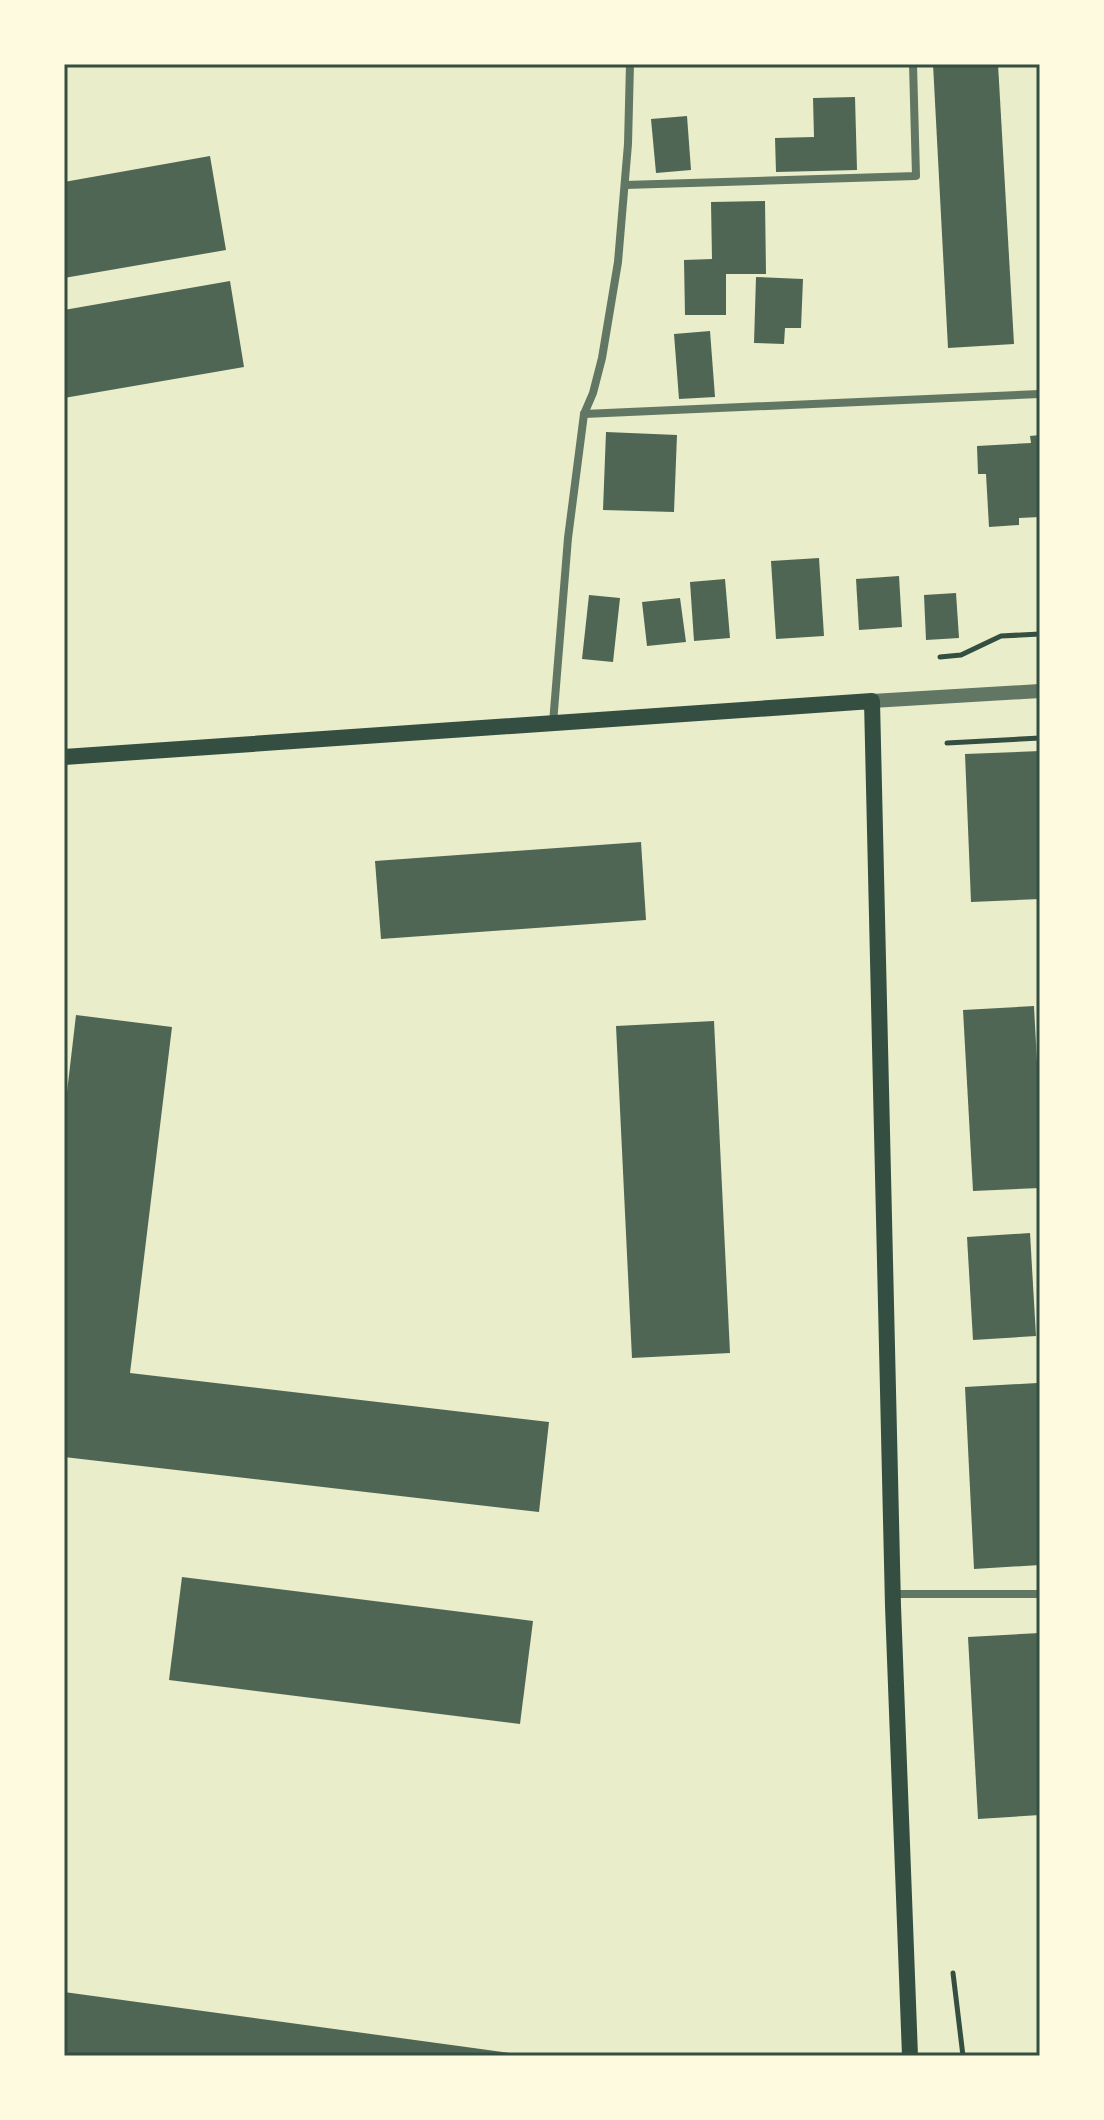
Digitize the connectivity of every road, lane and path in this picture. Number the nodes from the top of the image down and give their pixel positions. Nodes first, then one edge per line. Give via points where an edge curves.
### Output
1 (630, 64) edge
2 (913, 64) edge
3 (625, 185) junction
4 (1040, 394) edge
5 (584, 414) junction
6 (1040, 634) edge
7 (940, 657) dead end
8 (1040, 691) edge
9 (872, 701) junction
10 (553, 724) junction
11 (1040, 738) edge
12 (947, 743) dead end
13 (64, 757) edge
14 (893, 1594) junction
15 (1040, 1594) edge
16 (953, 1973) dead end
17 (910, 2056) edge
18 (963, 2056) edge

1 - 3 street
2 - 3 street via 916,176
3 - 5 street via 602,358
4 - 5 street
5 - 10 street
6 - 7 path via 1001,636 961,655
8 - 9 street
9 - 10 main road
9 - 14 main road
10 - 13 main road
11 - 12 path
14 - 15 street
14 - 17 main road
16 - 18 path

